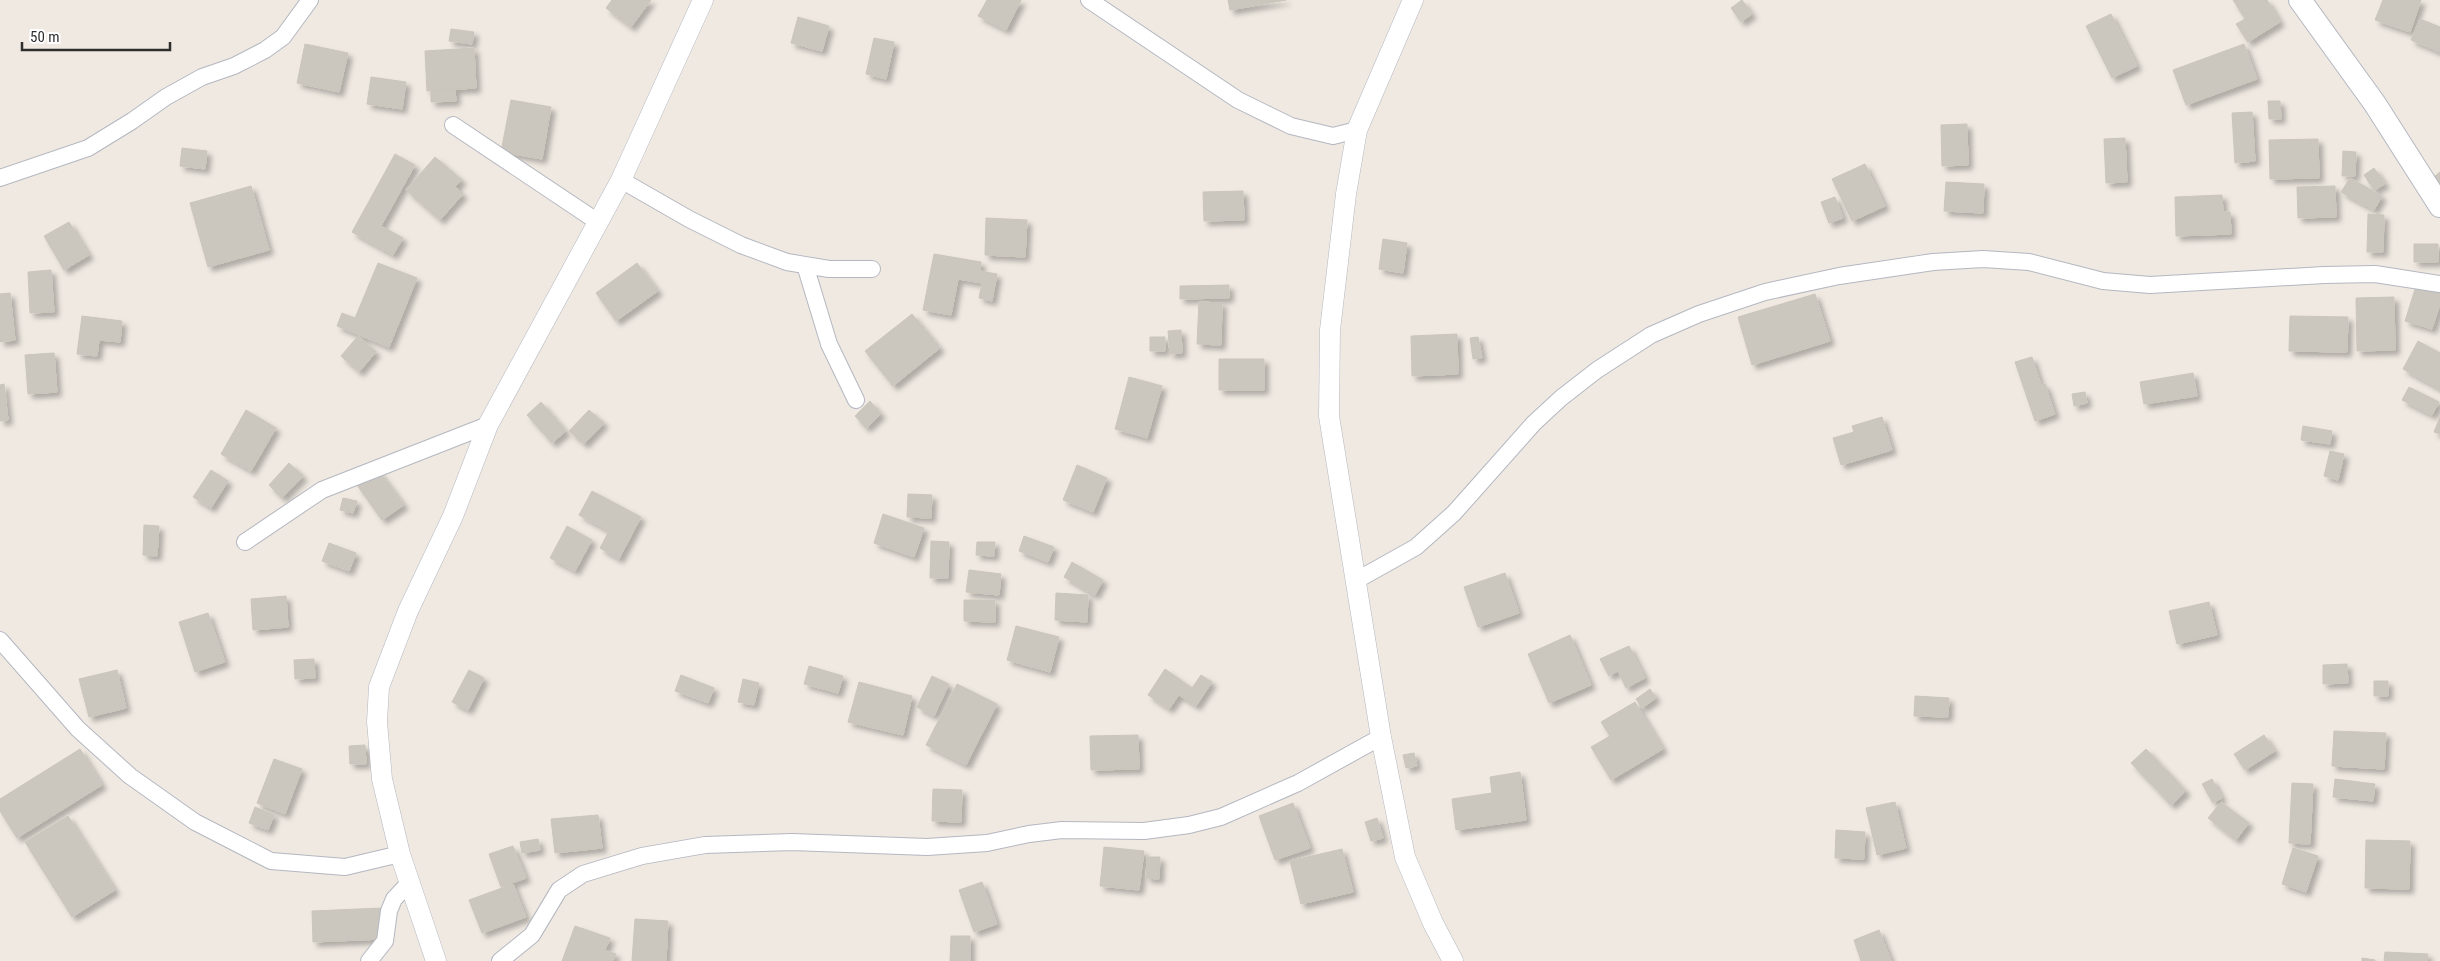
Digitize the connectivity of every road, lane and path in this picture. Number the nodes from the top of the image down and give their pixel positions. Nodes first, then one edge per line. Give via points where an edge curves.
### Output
1 (310, 0) edge
2 (703, 0) edge
3 (1089, 0) edge
4 (1413, 0) edge
5 (2300, 0) edge
6 (454, 125) dead end
7 (1357, 130) junction
8 (0, 178) edge
9 (621, 180) junction
10 (2440, 206) edge
11 (598, 222) junction
12 (805, 265) junction
13 (872, 269) dead end
14 (2440, 284) edge
15 (856, 400) dead end
16 (488, 425) junction
17 (245, 542) dead end
18 (1357, 580) junction
19 (0, 640) edge
20 (1381, 737) junction
21 (400, 854) junction
22 (409, 883) junction
23 (369, 961) edge
24 (436, 961) edge
25 (500, 961) edge
26 (1453, 961) edge

1 - 8 street via 282,37 265,50 202,77 88,148
2 - 9 street
3 - 7 street via 1238,100 1291,126 1333,136
4 - 7 street
5 - 10 main road via 2375,104
6 - 11 street
7 - 18 street via 1332,311 1329,416
9 - 11 street
9 - 12 street via 741,245 787,262
11 - 16 street
12 - 13 street via 830,269
12 - 15 street via 829,344
14 - 18 street via 2375,274 2150,285 2103,281 2029,262 1983,259 1933,262 1766,292 1699,314 1651,335 1597,370 1534,423 1454,513 1429,536 1416,547
16 - 17 street via 322,490
16 - 21 street via 453,516 408,611 379,686 382,779
18 - 20 street
19 - 21 street via 84,734 130,776 196,822 272,861 345,867
20 - 25 street via 1298,783 1220,816 1189,825 1144,831 1062,830 987,843 927,847 782,842 705,844 642,856 583,874 560,890 532,935
20 - 26 street via 1405,857
21 - 22 street
22 - 23 street via 394,899 385,941
22 - 24 street

